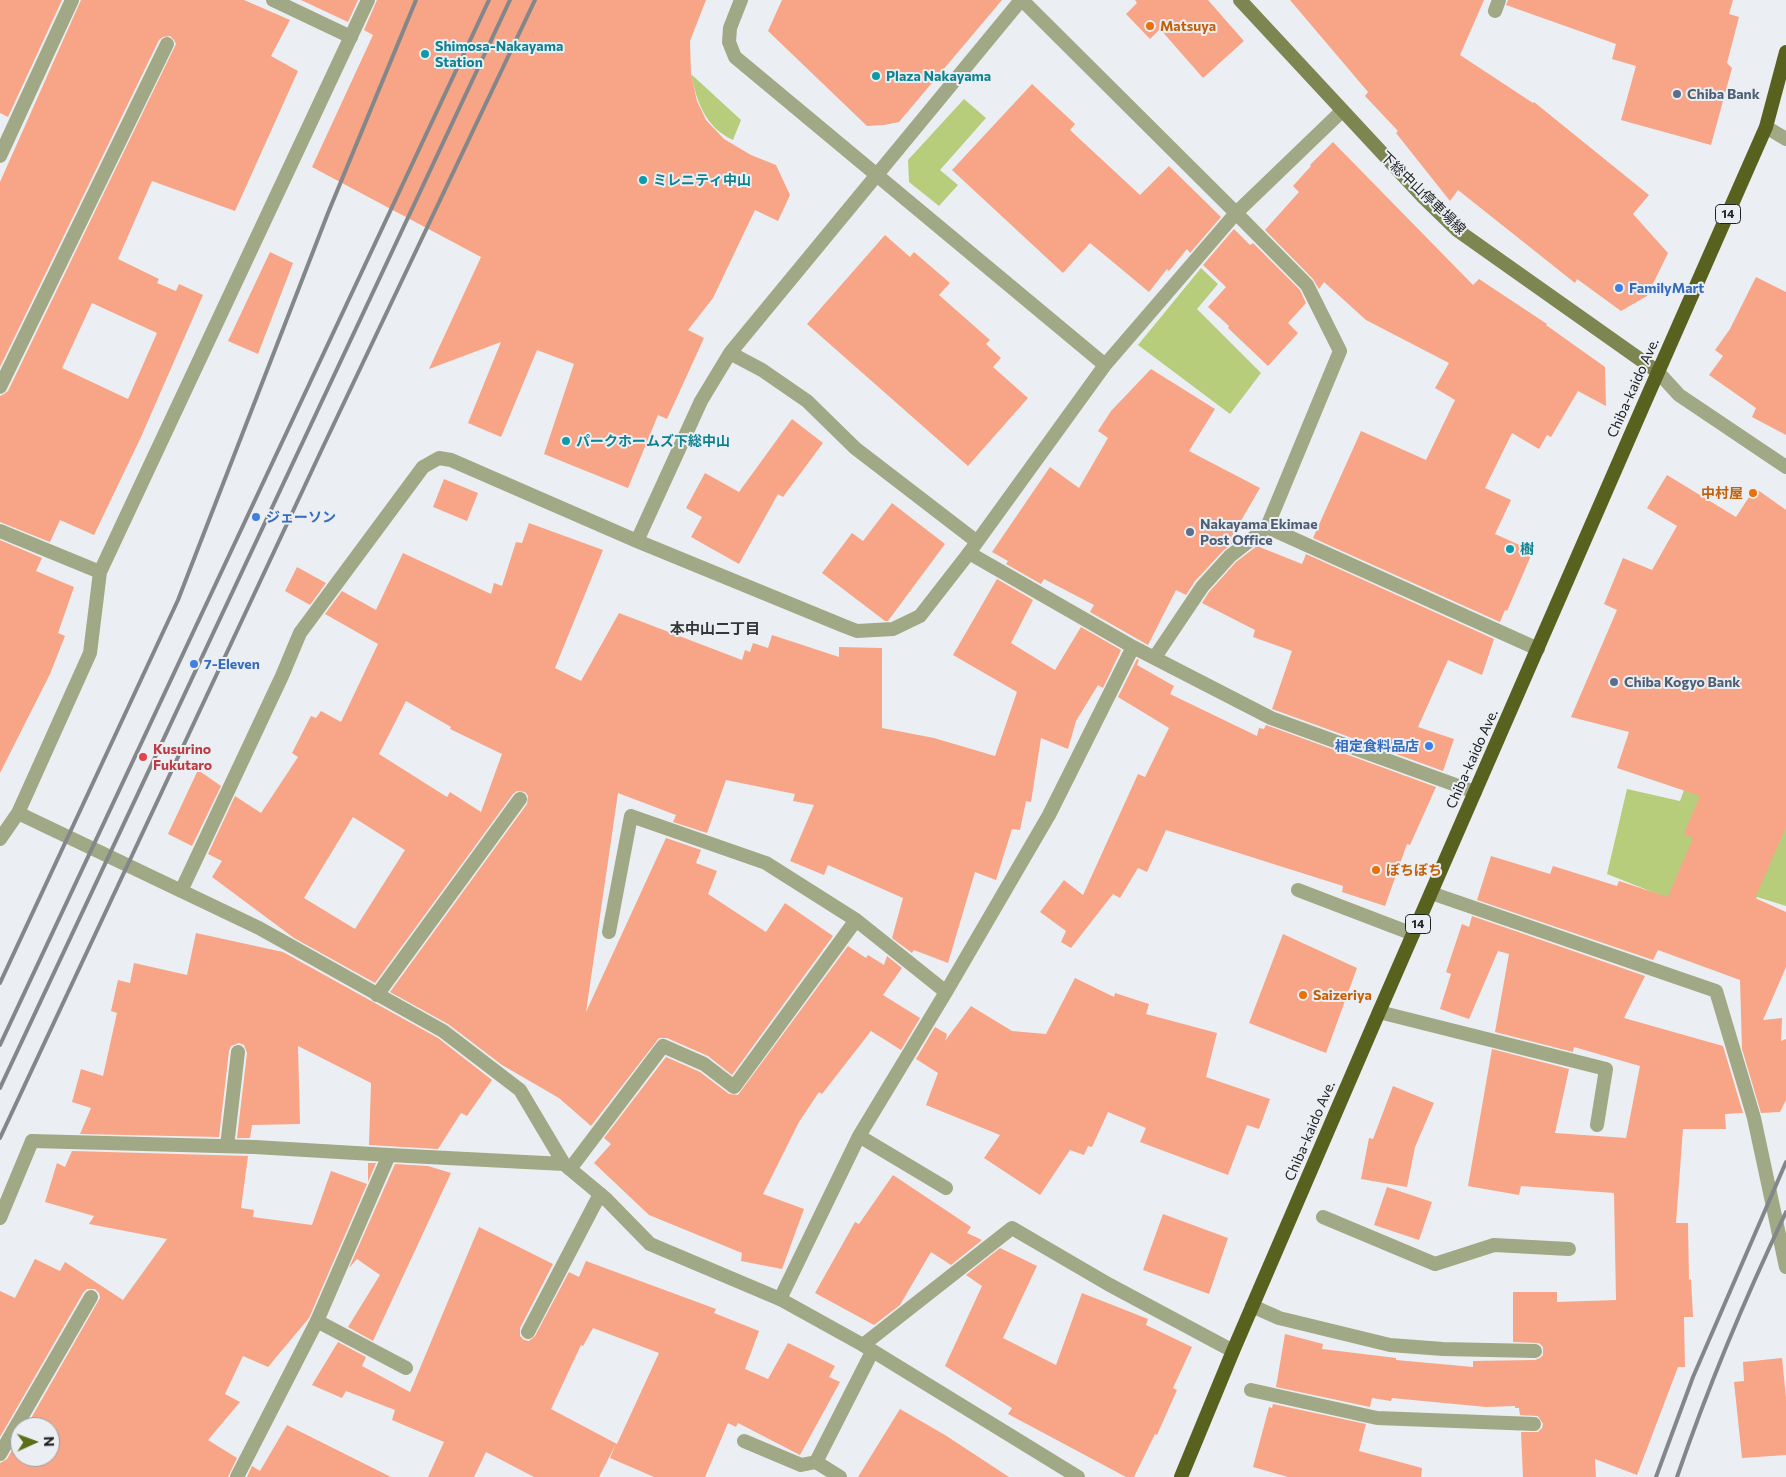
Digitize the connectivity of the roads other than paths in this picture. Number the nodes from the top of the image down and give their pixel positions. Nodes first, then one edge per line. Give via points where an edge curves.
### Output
1 (72, 0) edge
2 (273, 0) edge
3 (368, 0) edge
4 (741, 0) edge
5 (1022, 0) edge
6 (1240, 0) edge
7 (351, 37) junction
8 (167, 44) dead end
9 (1786, 52) edge
10 (1342, 111) junction
11 (1766, 127) junction
12 (1786, 139) edge
13 (0, 156) edge
14 (877, 174) junction
15 (1236, 213) junction
16 (730, 354) junction
17 (1105, 364) junction
18 (1658, 372) junction
19 (0, 387) edge
20 (1786, 467) edge
21 (1267, 527) junction
22 (0, 531) edge
23 (637, 541) junction
24 (973, 547) junction
25 (100, 572) junction
26 (1134, 647) junction
27 (1538, 649) junction
28 (1155, 657) junction
29 (1475, 792) junction
30 (520, 799) dead end
31 (18, 813) junction
32 (0, 839) edge
33 (1298, 890) dead end
34 (181, 891) junction
35 (1431, 893) junction
36 (856, 920) junction
37 (609, 932) dead end
38 (1413, 934) junction
39 (946, 992) junction
40 (377, 995) junction
41 (1379, 1012) junction
42 (238, 1052) dead end
43 (1597, 1126) dead end
44 (859, 1136) junction
45 (227, 1146) junction
46 (389, 1155) junction
47 (567, 1167) junction
48 (946, 1188) dead end
49 (600, 1194) junction
50 (1323, 1217) dead end
51 (0, 1218) edge
52 (1569, 1249) dead end
53 (1786, 1263) edge
54 (1786, 1267) edge
55 (91, 1297) dead end
56 (780, 1299) junction
57 (1252, 1306) junction
58 (316, 1321) junction
59 (528, 1332) dead end
60 (868, 1348) junction
61 (1233, 1351) junction
62 (1534, 1351) dead end
63 (406, 1368) dead end
64 (1251, 1390) dead end
65 (1534, 1424) dead end
66 (744, 1441) dead end
67 (0, 1454) edge
68 (816, 1462) junction
69 (237, 1477) edge
70 (840, 1477) edge
71 (1078, 1477) edge
72 (1181, 1477) edge

1 - 13 street
2 - 7 street
3 - 7 street
4 - 14 street via 730,28 729,42 735,57
5 - 14 street
5 - 15 street
6 - 10 main road, 下総中山停車場線
7 - 25 street
8 - 19 street
9 - 11 highway, Chiba-kaido Ave. / 14
10 - 15 street
10 - 18 main road, 下総中山停車場線 via 1458,230
11 - 12 street
11 - 18 highway, Chiba-kaido Ave. / 14
14 - 16 street
14 - 17 street
15 - 17 street
15 - 21 street via 1307,285 1340,351
16 - 23 street via 700,401
16 - 24 street via 762,370 807,400 855,448
17 - 24 street
18 - 20 street via 1679,395
18 - 27 highway, Chiba-kaido Ave. / 14
21 - 27 street
21 - 28 street via 1230,556 1202,587
22 - 25 street
23 - 24 street via 857,631 893,629 920,616
23 - 34 street via 451,460 438,458 423,467 300,632
24 - 26 street
25 - 31 street via 90,653
26 - 28 street
26 - 39 street via 1049,815
27 - 29 highway, Chiba-kaido Ave. / 14
28 - 29 street via 1271,718
29 - 35 highway, Chiba-kaido Ave. / 14
30 - 40 street
31 - 32 street
31 - 34 street
33 - 38 street
34 - 40 street via 259,928
35 - 38 highway, Chiba-kaido Ave. / 14
35 - 53 street via 1716,990 1754,1118
36 - 37 street via 766,863 631,816
36 - 39 street
36 - 47 street via 734,1087 704,1064 663,1046
38 - 41 highway, Chiba-kaido Ave. / 14
39 - 44 street
40 - 47 street via 443,1031 520,1090
41 - 43 street via 1606,1069
41 - 57 highway, Chiba-kaido Ave. / 14
42 - 45 street
44 - 48 street
44 - 56 street
45 - 46 street
45 - 51 street via 32,1141
46 - 47 street
46 - 58 street
47 - 49 street
49 - 56 street via 650,1244
49 - 59 street
50 - 52 street via 1435,1264 1494,1246
53 - 54 street
55 - 67 street
56 - 60 street
57 - 61 highway, Chiba-kaido Ave. / 14
57 - 62 street via 1279,1318 1390,1345
58 - 63 street
58 - 69 street
60 - 61 street via 1012,1228
60 - 68 street
60 - 71 street
61 - 72 highway, Chiba-kaido Ave. / 14
64 - 65 street via 1377,1418
66 - 68 street via 801,1465
68 - 70 street

